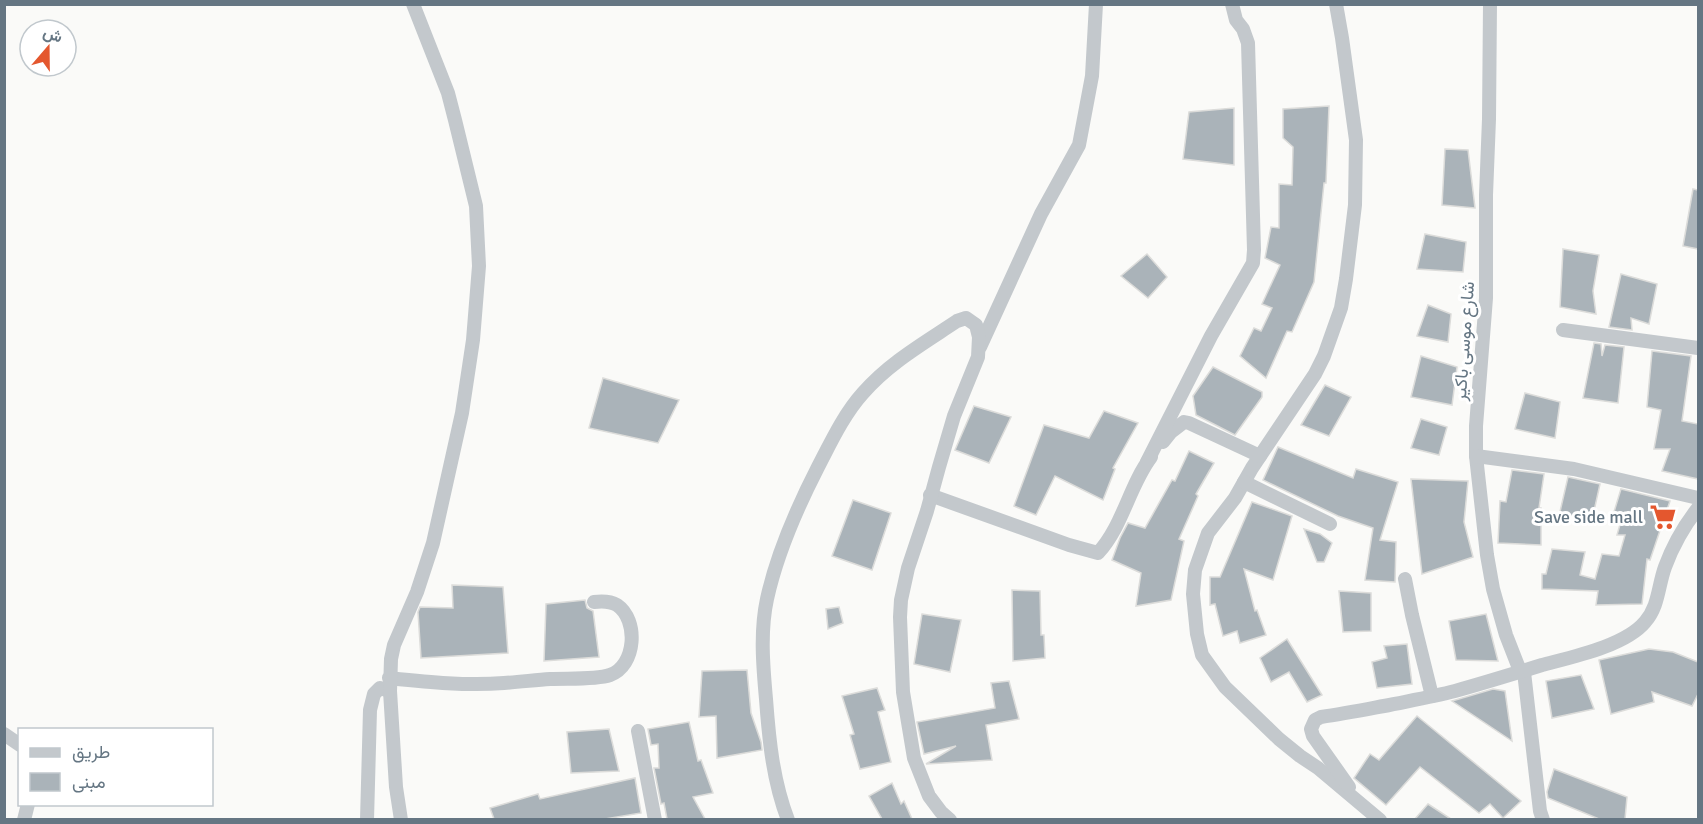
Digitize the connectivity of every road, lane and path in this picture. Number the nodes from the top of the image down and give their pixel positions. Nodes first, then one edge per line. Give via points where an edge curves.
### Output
1 (413, 4) edge
2 (1096, 4) edge
3 (1232, 4) edge
4 (1336, 4) edge
5 (1490, 4) edge
6 (1563, 330) dead end
7 (1698, 348) edge
8 (979, 349) junction
9 (1260, 456) junction
10 (1476, 456) junction
11 (1147, 462) junction
12 (1244, 482) junction
13 (930, 495) junction
14 (1698, 498) edge
15 (1698, 508) edge
16 (1330, 524) dead end
17 (1406, 579) dead end
18 (594, 602) dead end
19 (1524, 672) junction
20 (390, 684) junction
21 (1432, 696) junction
22 (638, 731) dead end
23 (4, 734) edge
24 (18, 744) edge
25 (1357, 799) junction
26 (368, 819) edge
27 (401, 819) edge
28 (655, 819) edge
29 (788, 819) edge
30 (950, 819) edge
31 (1380, 819) edge
32 (1543, 819) edge

1 - 20 street via 448,93 463,148 476,206 479,267 462,414 433,543 394,645
2 - 8 street via 1092,75 1079,145 1041,214
3 - 11 street via 1248,44 1253,263 1210,336
4 - 9 street via 1356,140 1355,205 1344,296 1315,374
5 - 10 street, شارع موسى باكير via 1486,298
6 - 7 street
8 - 13 street
8 - 29 street via 976,325 966,318 893,364 863,393 846,418 794,521 766,601 762,664 776,779
9 - 11 street via 1184,423 1171,432
9 - 12 street
10 - 14 street via 1574,469
10 - 19 street, شارع موسى باكير via 1493,589 1510,648
11 - 13 street via 1109,541 1098,553
12 - 16 street
12 - 25 street via 1208,533 1195,570 1193,594 1202,655 1226,687 1279,739
13 - 30 street via 901,600 903,693 918,772 934,805
15 - 19 street via 1684,526 1665,568 1652,614 1634,633
17 - 21 street
18 - 20 street via 616,605 630,622 632,643 628,656 622,668 611,675 504,683
19 - 21 street
19 - 32 street
20 - 26 street via 375,690 372,698
20 - 27 street
21 - 25 street via 1315,720 1313,736
22 - 28 street
23 - 24 street
25 - 31 street

